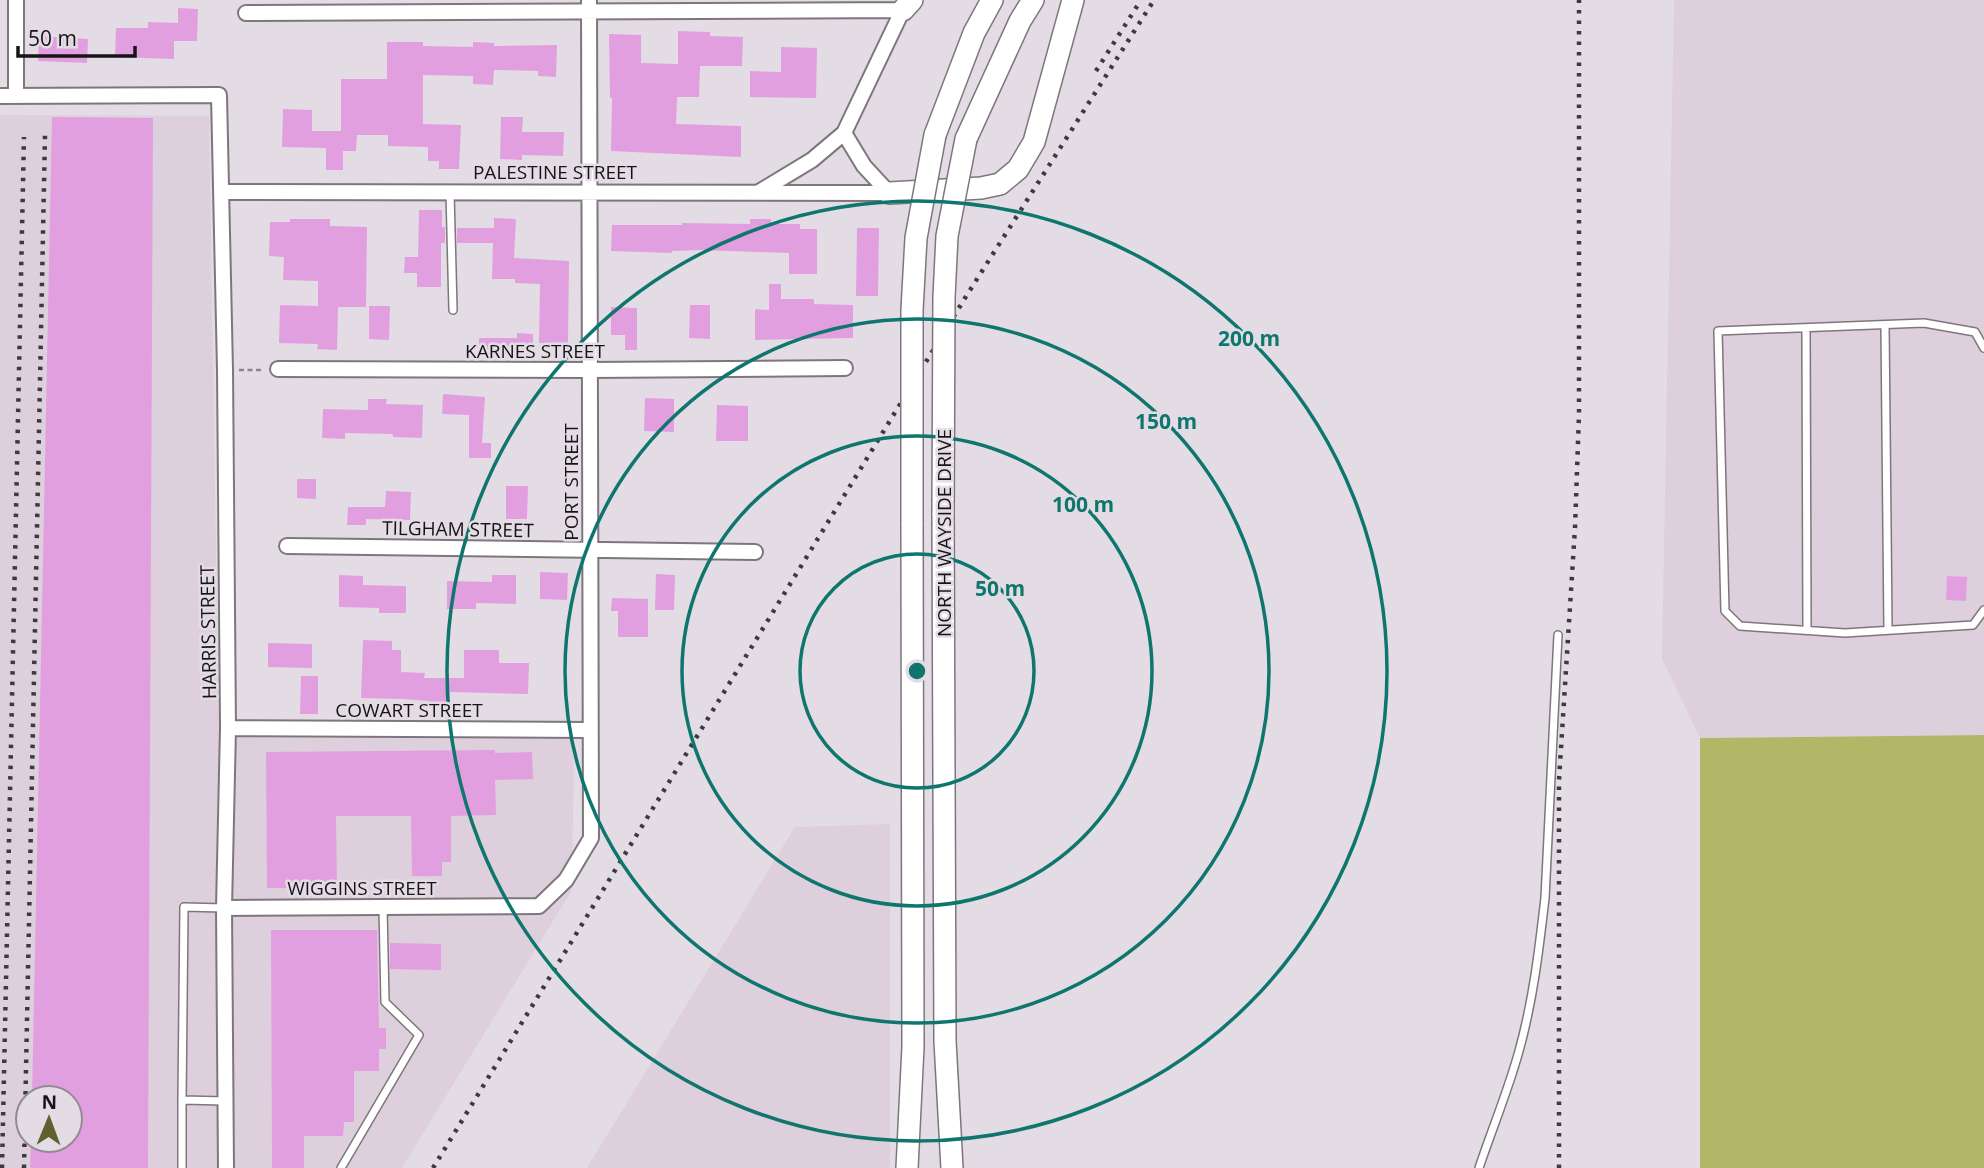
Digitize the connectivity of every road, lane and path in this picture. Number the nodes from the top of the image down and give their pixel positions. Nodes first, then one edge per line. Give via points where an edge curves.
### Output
1 (16, 0) edge
2 (992, 0) edge
3 (1033, 0) edge
4 (1073, 0) edge
5 (907, 3) edge
6 (589, 6) edge
7 (246, 13) dead end
8 (0, 96) edge
9 (16, 96) junction
10 (844, 133) junction
11 (450, 191) junction
12 (590, 191) junction
13 (222, 192) junction
14 (759, 192) junction
15 (889, 192) junction
16 (453, 310) dead end
17 (1885, 325) junction
18 (1805, 328) junction
19 (1984, 348) edge
20 (845, 368) dead end
21 (278, 369) joint
22 (225, 370) junction
23 (590, 370) junction
24 (287, 546) dead end
25 (591, 551) junction
26 (755, 552) dead end
27 (1984, 610) edge
28 (1888, 630) junction
29 (1807, 631) junction
30 (1558, 635) dead end
31 (228, 729) junction
32 (589, 730) junction
33 (383, 907) junction
34 (500, 907) joint
35 (224, 908) junction
36 (182, 1100) junction
37 (225, 1101) junction
38 (183, 1168) edge
39 (226, 1168) edge
40 (341, 1168) edge
41 (907, 1168) edge
42 (952, 1168) edge
43 (1479, 1168) edge

1 - 9 street
2 - 41 main road, NORTH WAYSIDE DRIVE, bridge via 974,33 935,135 916,237 912,310 913,1047
3 - 42 main road, NORTH WAYSIDE DRIVE, bridge via 966,139 947,236 945,1041
4 - 15 main road via 1034,142 1018,169 1000,184 981,188
5 - 6 street
5 - 10 street
6 - 7 street
6 - 12 street, PORT STREET
8 - 9 street
9 - 13 street, HARRIS STREET via 219,95
10 - 14 street via 812,160
10 - 15 street via 864,166
11 - 12 street, PALESTINE STREET
11 - 13 street, PALESTINE STREET
11 - 16 lane
12 - 14 street, PALESTINE STREET
12 - 23 street, PORT STREET
13 - 22 street, HARRIS STREET
14 - 15 street, PALESTINE STREET
17 - 18 lane
17 - 19 lane via 1924,323 1975,332
17 - 28 lane
18 - 29 lane
18 - 29 lane via 1718,331 1725,611 1740,626
20 - 23 street, KARNES STREET
21 - 22 path
21 - 23 street, KARNES STREET
22 - 31 street, HARRIS STREET
23 - 25 street, PORT STREET
24 - 25 street, TILGHAM STREET
25 - 26 street, TILGHAM STREET
25 - 32 street, PORT STREET
27 - 28 lane via 1973,625
28 - 29 lane
30 - 43 lane via 1545,898 1536,971 1518,1054
31 - 32 street, COWART STREET
31 - 35 street, HARRIS STREET
32 - 34 street, PORT STREET via 591,838 566,880 539,906
33 - 34 street, WIGGINS STREET
33 - 35 street, WIGGINS STREET
33 - 40 lane via 385,1002 419,1035
35 - 36 lane via 184,907
35 - 37 street, HARRIS STREET
36 - 37 lane
36 - 38 lane
37 - 39 street, HARRIS STREET

